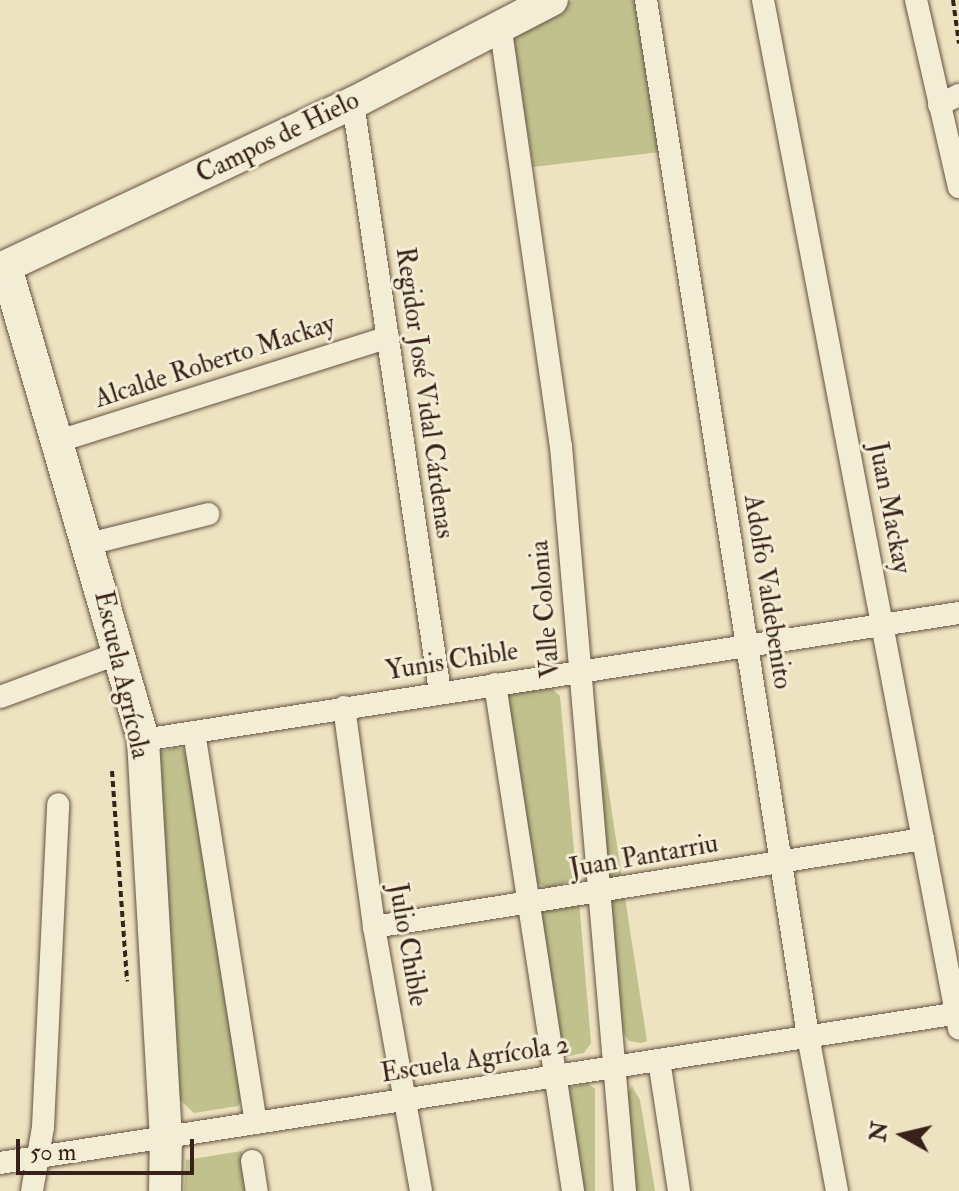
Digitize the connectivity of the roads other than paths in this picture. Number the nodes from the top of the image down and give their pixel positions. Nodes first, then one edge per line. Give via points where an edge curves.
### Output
1 (552, 0) edge
2 (646, 0) edge
3 (763, 0) edge
4 (916, 0) edge
5 (500, 24) junction
6 (949, 100) edge
7 (353, 103) junction
8 (959, 187) edge
9 (3, 268) edge
10 (388, 337) junction
11 (59, 441) junction
12 (208, 514) dead end
13 (89, 544) junction
14 (959, 613) edge
15 (883, 625) junction
16 (747, 646) junction
17 (119, 653) junction
18 (580, 671) junction
19 (495, 684) junction
20 (440, 692) junction
21 (0, 697) edge
22 (344, 707) junction
23 (194, 732) junction
24 (143, 740) junction
25 (58, 804) dead end
26 (923, 839) junction
27 (781, 863) junction
28 (598, 894) junction
29 (529, 905) junction
30 (374, 927) junction
31 (958, 1018) edge
32 (808, 1036) junction
33 (659, 1060) junction
34 (616, 1066) junction
35 (556, 1076) junction
36 (407, 1098) junction
37 (256, 1123) junction
38 (166, 1134) junction
39 (39, 1158) junction
40 (252, 1161) dead end
41 (0, 1163) edge
42 (32, 1191) edge
43 (165, 1191) edge
44 (257, 1191) edge
45 (421, 1191) edge
46 (573, 1191) edge
47 (625, 1191) edge
48 (679, 1191) edge
49 (837, 1191) edge

1 - 5 street, Campos de Hielo
2 - 16 street, Adolfo Valdebenito
3 - 15 street, Juan Mackay
4 - 6 street
5 - 7 street, Campos de Hielo
5 - 18 street, Valle Colonia via 561,446
6 - 8 street
7 - 9 street, Campos de Hielo
7 - 10 street, Regidor José Vidal Cárdenas
9 - 11 street, Escuela Agrícola
10 - 11 street, Alcalde Roberto Mackay
10 - 20 street, Regidor José Vidal Cárdenas
11 - 13 street, Escuela Agrícola
12 - 13 street
13 - 17 street, Escuela Agrícola
14 - 15 street, Yunis Chible
15 - 16 street, Yunis Chible
15 - 26 street, Juan Mackay
16 - 18 street, Yunis Chible
16 - 27 street, Adolfo Valdebenito
17 - 21 street
17 - 24 street, Escuela Agrícola
18 - 19 street, Yunis Chible
18 - 28 street, Valle Colonia
19 - 20 street, Yunis Chible
19 - 29 street
20 - 22 street, Yunis Chible
22 - 23 street, Yunis Chible
22 - 30 street, Julio Chible
23 - 24 street, Yunis Chible
23 - 37 street
24 - 38 street, Escuela Agrícola
25 - 39 street
26 - 27 street, Juan Pantarriu
26 - 31 street, Juan Mackay
27 - 28 street, Juan Pantarriu
27 - 32 street, Adolfo Valdebenito
28 - 29 street, Juan Pantarriu
28 - 34 street, Valle Colonia
29 - 30 street, Juan Pantarriu
29 - 35 street
30 - 36 street, Julio Chible
31 - 32 street, Escuela Agrícola 2
32 - 33 street, Escuela Agrícola 2
32 - 49 street, Adolfo Valdebenito
33 - 34 street, Escuela Agrícola 2
33 - 48 street
34 - 35 street, Escuela Agrícola 2
34 - 47 street, Valle Colonia
35 - 36 street, Escuela Agrícola 2
35 - 46 street
36 - 37 street, Escuela Agrícola 2
36 - 45 street, Julio Chible
37 - 38 street, Escuela Agrícola 2
38 - 39 street, Escuela Agrícola 2
38 - 43 street, Escuela Agrícola
39 - 41 street, Escuela Agrícola 2
39 - 42 street
40 - 44 street

